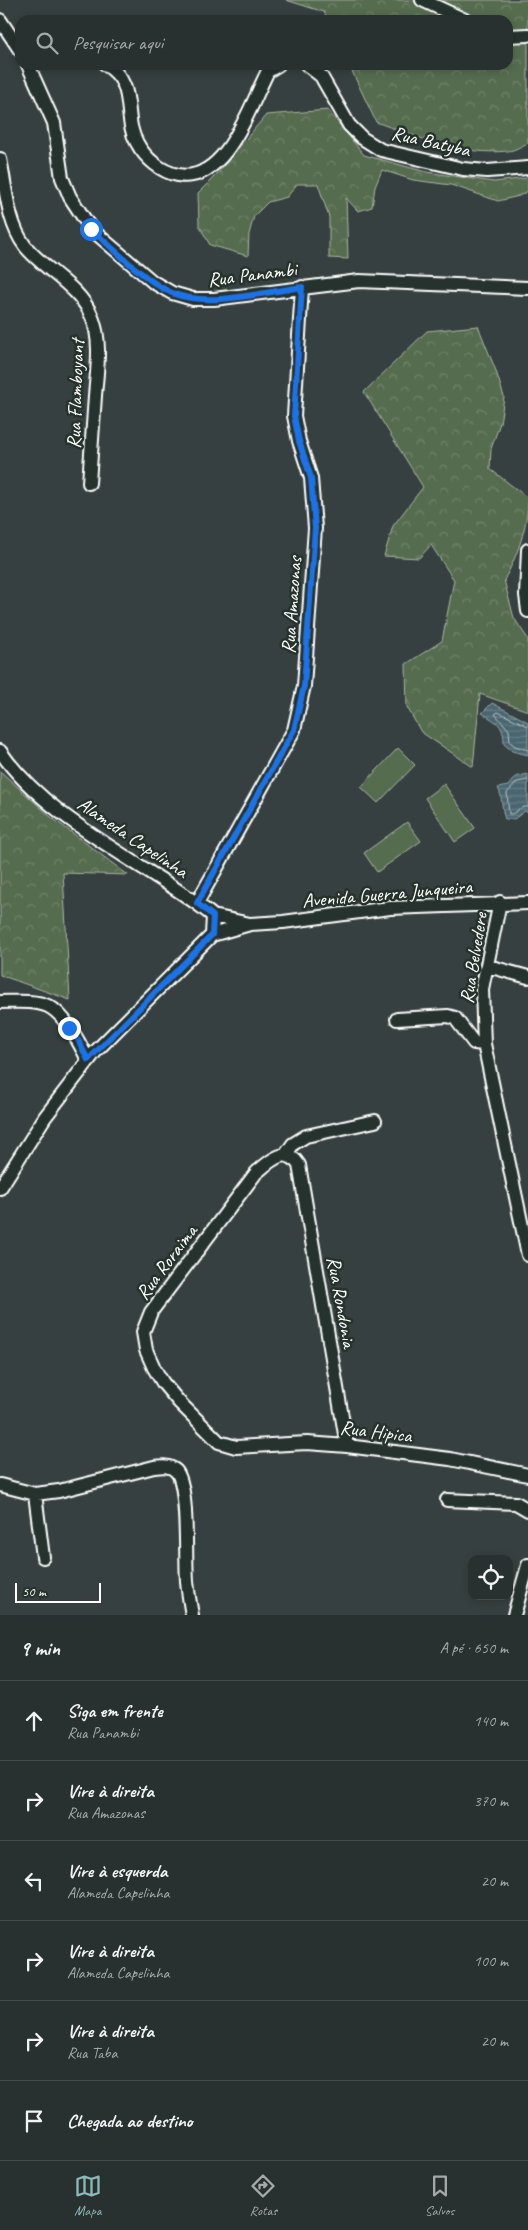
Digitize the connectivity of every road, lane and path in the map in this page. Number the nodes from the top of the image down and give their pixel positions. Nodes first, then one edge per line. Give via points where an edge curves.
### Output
1 (422, 0) edge
2 (454, 15) edge
3 (0, 20) edge
4 (528, 35) edge
5 (513, 36) edge
6 (15, 42) edge
7 (30, 70) edge
8 (113, 70) edge
9 (270, 70) edge
10 (313, 70) edge
11 (0, 159) edge
12 (528, 168) edge
13 (302, 287) junction
14 (528, 288) edge
15 (90, 483) dead end
16 (528, 550) edge
17 (528, 611) edge
18 (0, 751) edge
19 (500, 902) junction
20 (197, 903) junction
21 (528, 903) edge
22 (213, 916) junction
23 (250, 924) junction
24 (212, 935) junction
25 (488, 966) junction
26 (528, 977) edge
27 (0, 1002) edge
28 (397, 1019) dead end
29 (484, 1044) junction
30 (88, 1060) junction
31 (375, 1121) dead end
32 (286, 1154) junction
33 (0, 1188) edge
34 (525, 1222) edge
35 (528, 1255) edge
36 (219, 1442) joint
37 (347, 1446) junction
38 (528, 1475) edge
39 (0, 1485) edge
40 (35, 1494) junction
41 (447, 1500) dead end
42 (528, 1510) edge
43 (43, 1557) dead end
44 (528, 1565) edge
45 (192, 1615) edge
46 (514, 1615) edge

1 - 2 street
3 - 6 street
4 - 5 street
7 - 13 street, Rua Panambi via 54,123 62,178 70,197 91,229 153,282 172,293 193,299
8 - 9 street via 124,83 137,143 159,168 186,176 200,174 219,160 231,144
10 - 12 street, Rua Batyba via 321,76 349,125 381,150 464,169
11 - 15 street, Rua Flamboyant via 14,224 24,244 65,281 82,301 95,326 98,352
13 - 14 street, Rua Panambi via 389,281
13 - 20 street, Rua Amazonas via 294,416 311,478 315,528 301,702 294,730
16 - 17 street
18 - 20 street, Alameda Capelinha via 13,769 50,804
19 - 21 street, Avenida Guerra Junqueira
19 - 23 street, Avenida Guerra Junqueira via 390,908
19 - 25 street, Rua Belvedere
20 - 22 street, Alameda Capelinha
22 - 23 street, Avenida Guerra Junqueira
22 - 24 street
23 - 24 street, Avenida Guerra Junqueira
24 - 30 street
25 - 26 street
25 - 29 street, Rua Belvedere via 482,989
27 - 30 street via 48,1006 78,1040
28 - 29 street via 455,1018 474,1043
29 - 34 street, Rua Belvedere
30 - 33 street via 45,1117
31 - 32 street, Rua Roraima via 306,1136 293,1144
32 - 36 street, Rua Roraima via 256,1173 151,1312 143,1332 146,1350 163,1383
32 - 37 street, Rua Rondonia via 299,1165
34 - 35 street, Rua Belvedere
36 - 37 street, Rua Hipica via 236,1446 306,1443
37 - 38 street, Rua Hipica via 450,1459
39 - 40 street
40 - 43 street
40 - 45 street via 154,1467 166,1466 176,1470 184,1502 187,1583
41 - 42 street via 516,1503
44 - 46 street

